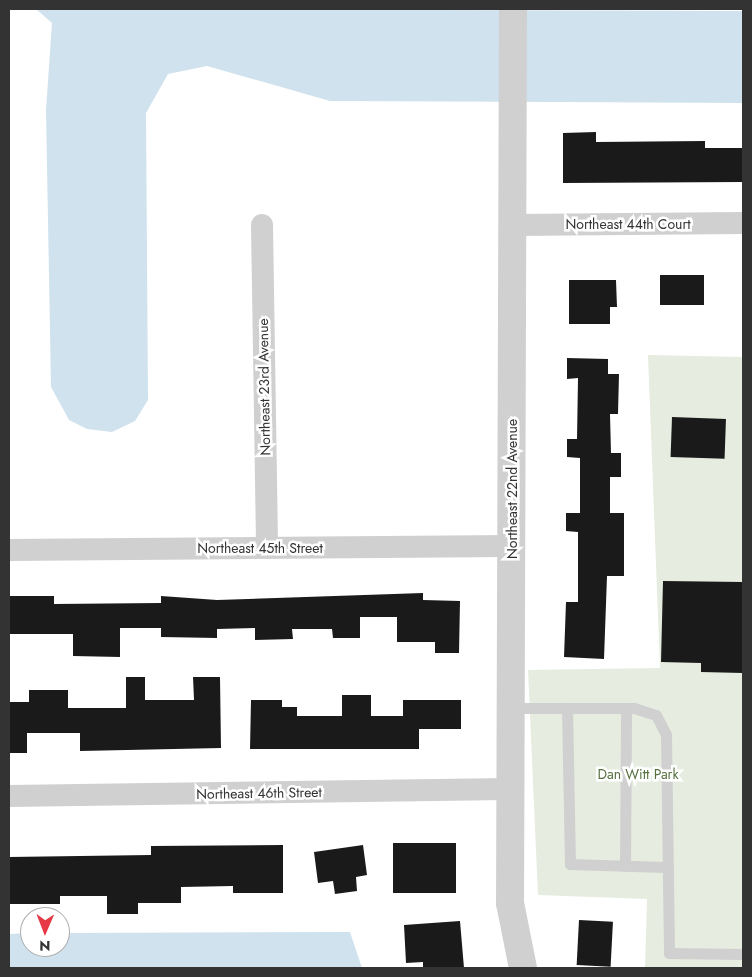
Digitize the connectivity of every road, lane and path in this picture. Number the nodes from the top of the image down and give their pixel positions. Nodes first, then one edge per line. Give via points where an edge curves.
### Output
1 (513, 9) edge
2 (743, 223) edge
3 (262, 225) dead end
4 (512, 225) junction
5 (512, 546) junction
6 (267, 548) junction
7 (9, 550) edge
8 (510, 708) junction
9 (567, 708) junction
10 (626, 708) junction
11 (509, 789) junction
12 (9, 796) edge
13 (625, 866) junction
14 (665, 867) junction
15 (743, 954) edge
16 (523, 968) edge

1 - 4 street, Northeast 22nd Avenue
2 - 4 street, Northeast 44th Court
3 - 6 street, Northeast 23rd Avenue
4 - 5 street, Northeast 22nd Avenue
5 - 6 street, Northeast 45th Street
5 - 8 street, Northeast 22nd Avenue
6 - 7 street, Northeast 45th Street
8 - 9 lane
8 - 11 street, Northeast 22nd Avenue
9 - 10 lane
9 - 13 lane via 570,864
10 - 13 lane
10 - 14 lane via 656,715 666,735
11 - 12 street, Northeast 46th Street
11 - 16 street, Northeast 22nd Avenue via 510,904
13 - 14 lane
14 - 15 lane via 668,953

